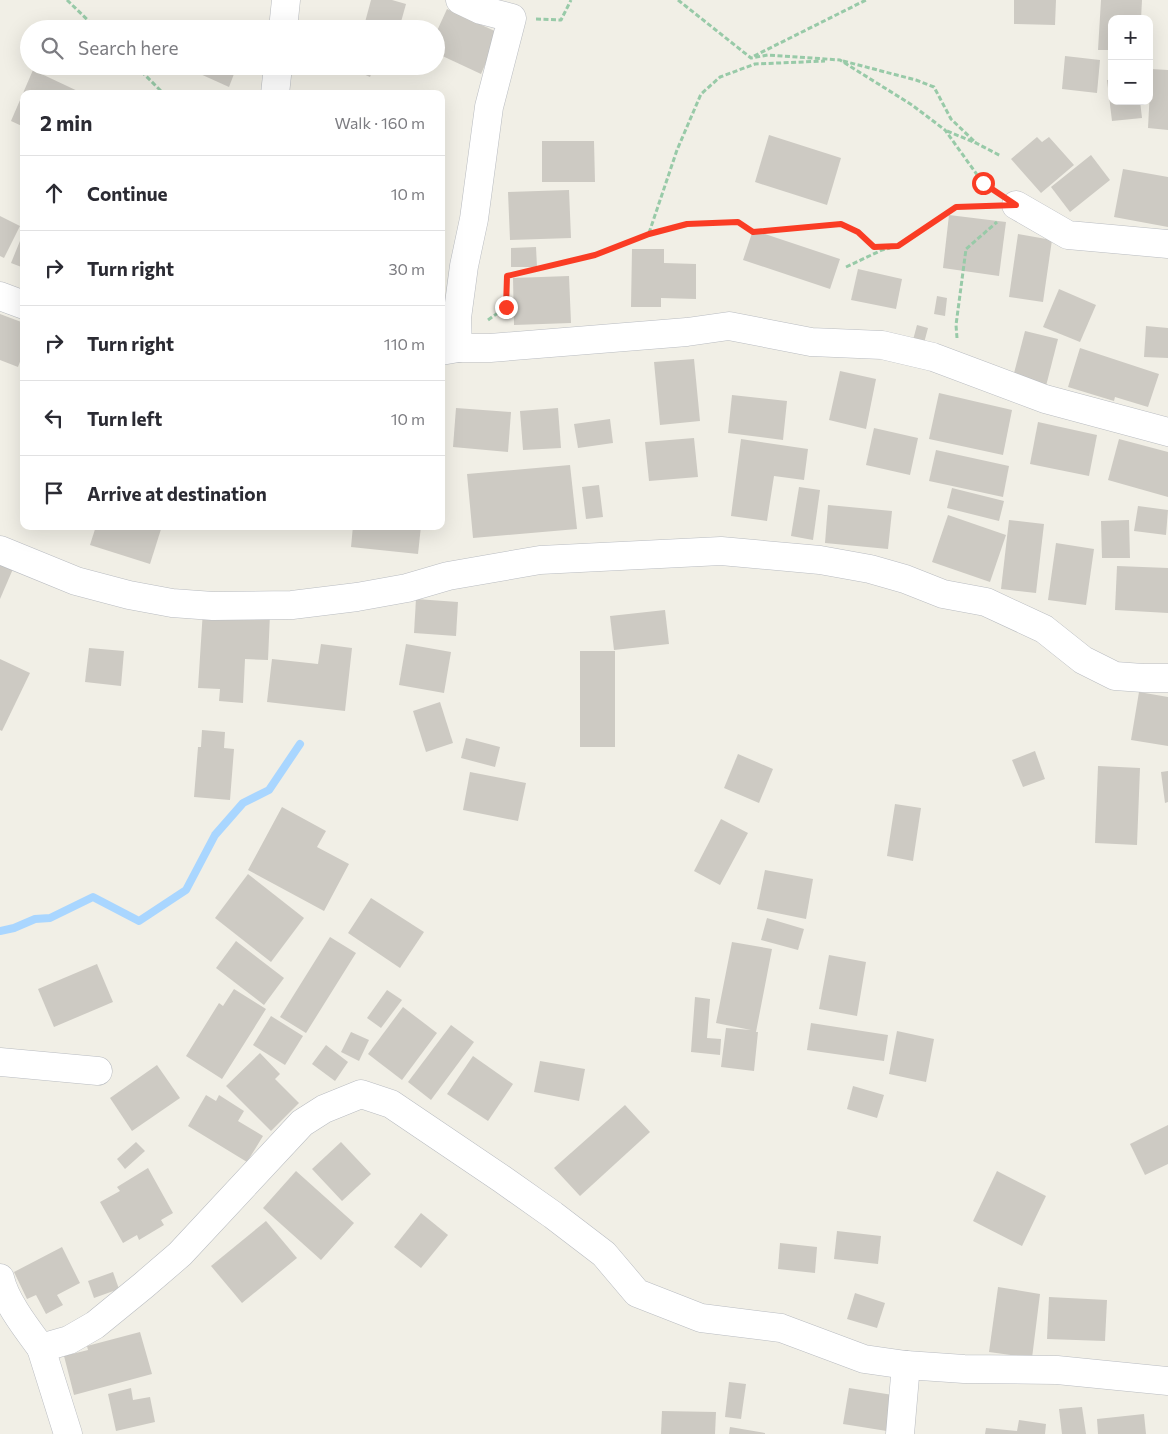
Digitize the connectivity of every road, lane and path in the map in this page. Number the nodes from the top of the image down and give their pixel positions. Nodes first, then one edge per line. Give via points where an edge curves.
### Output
1 (67, 0) edge
2 (286, 0) edge
3 (460, 0) edge
4 (571, 0) edge
5 (678, 0) edge
6 (866, 0) edge
7 (512, 18) junction
8 (88, 20) edge
9 (285, 20) edge
10 (751, 58) junction
11 (840, 60) junction
12 (145, 75) edge
13 (277, 75) edge
14 (160, 90) edge
15 (275, 90) edge
16 (945, 130) junction
17 (976, 143) junction
18 (1001, 156) dead end
19 (1016, 205) junction
20 (649, 234) junction
21 (1168, 244) edge
22 (898, 246) junction
23 (846, 267) dead end
24 (0, 296) edge
25 (20, 303) edge
26 (457, 318) junction
27 (958, 344) dead end
28 (449, 350) edge
29 (1168, 432) edge
30 (0, 550) edge
31 (1168, 678) edge
32 (0, 1062) edge
33 (98, 1071) dead end
34 (0, 1278) edge
35 (41, 1348) junction
36 (906, 1365) junction
37 (1168, 1382) edge
38 (68, 1434) edge
39 (900, 1434) edge

1 - 8 path
2 - 9 street
3 - 7 street via 481,10
4 - 7 path via 561,20
5 - 10 path
6 - 10 path
7 - 26 street via 489,107
10 - 11 path via 768,55
11 - 16 path
11 - 17 path via 934,87 951,119
11 - 20 path via 755,64 720,77 701,94 677,150
12 - 14 path
13 - 15 street
16 - 17 path
16 - 19 path via 983,183
17 - 18 path
19 - 21 street via 1068,235
19 - 22 path via 956,207
19 - 27 path via 966,249 956,324
20 - 22 path via 687,224 738,222 753,232 841,224 858,232 874,247
20 - 26 path via 595,255 507,276 506,307 482,325
22 - 23 path
24 - 25 street
26 - 28 street
28 - 29 street via 729,326 811,342 882,345 933,357 1045,399
30 - 31 street via 76,581 129,595 213,606 292,605 357,597 448,576 540,560 721,551 811,559 870,570 943,594 986,602 1044,629 1083,660 1115,676
32 - 33 street
34 - 35 street via 14,1307
35 - 36 street via 69,1340 95,1325 180,1254 302,1123 324,1109 361,1094 391,1104 524,1194 604,1254 637,1293 701,1318 781,1328 864,1359
35 - 38 street
36 - 37 street via 1057,1370
36 - 39 street

